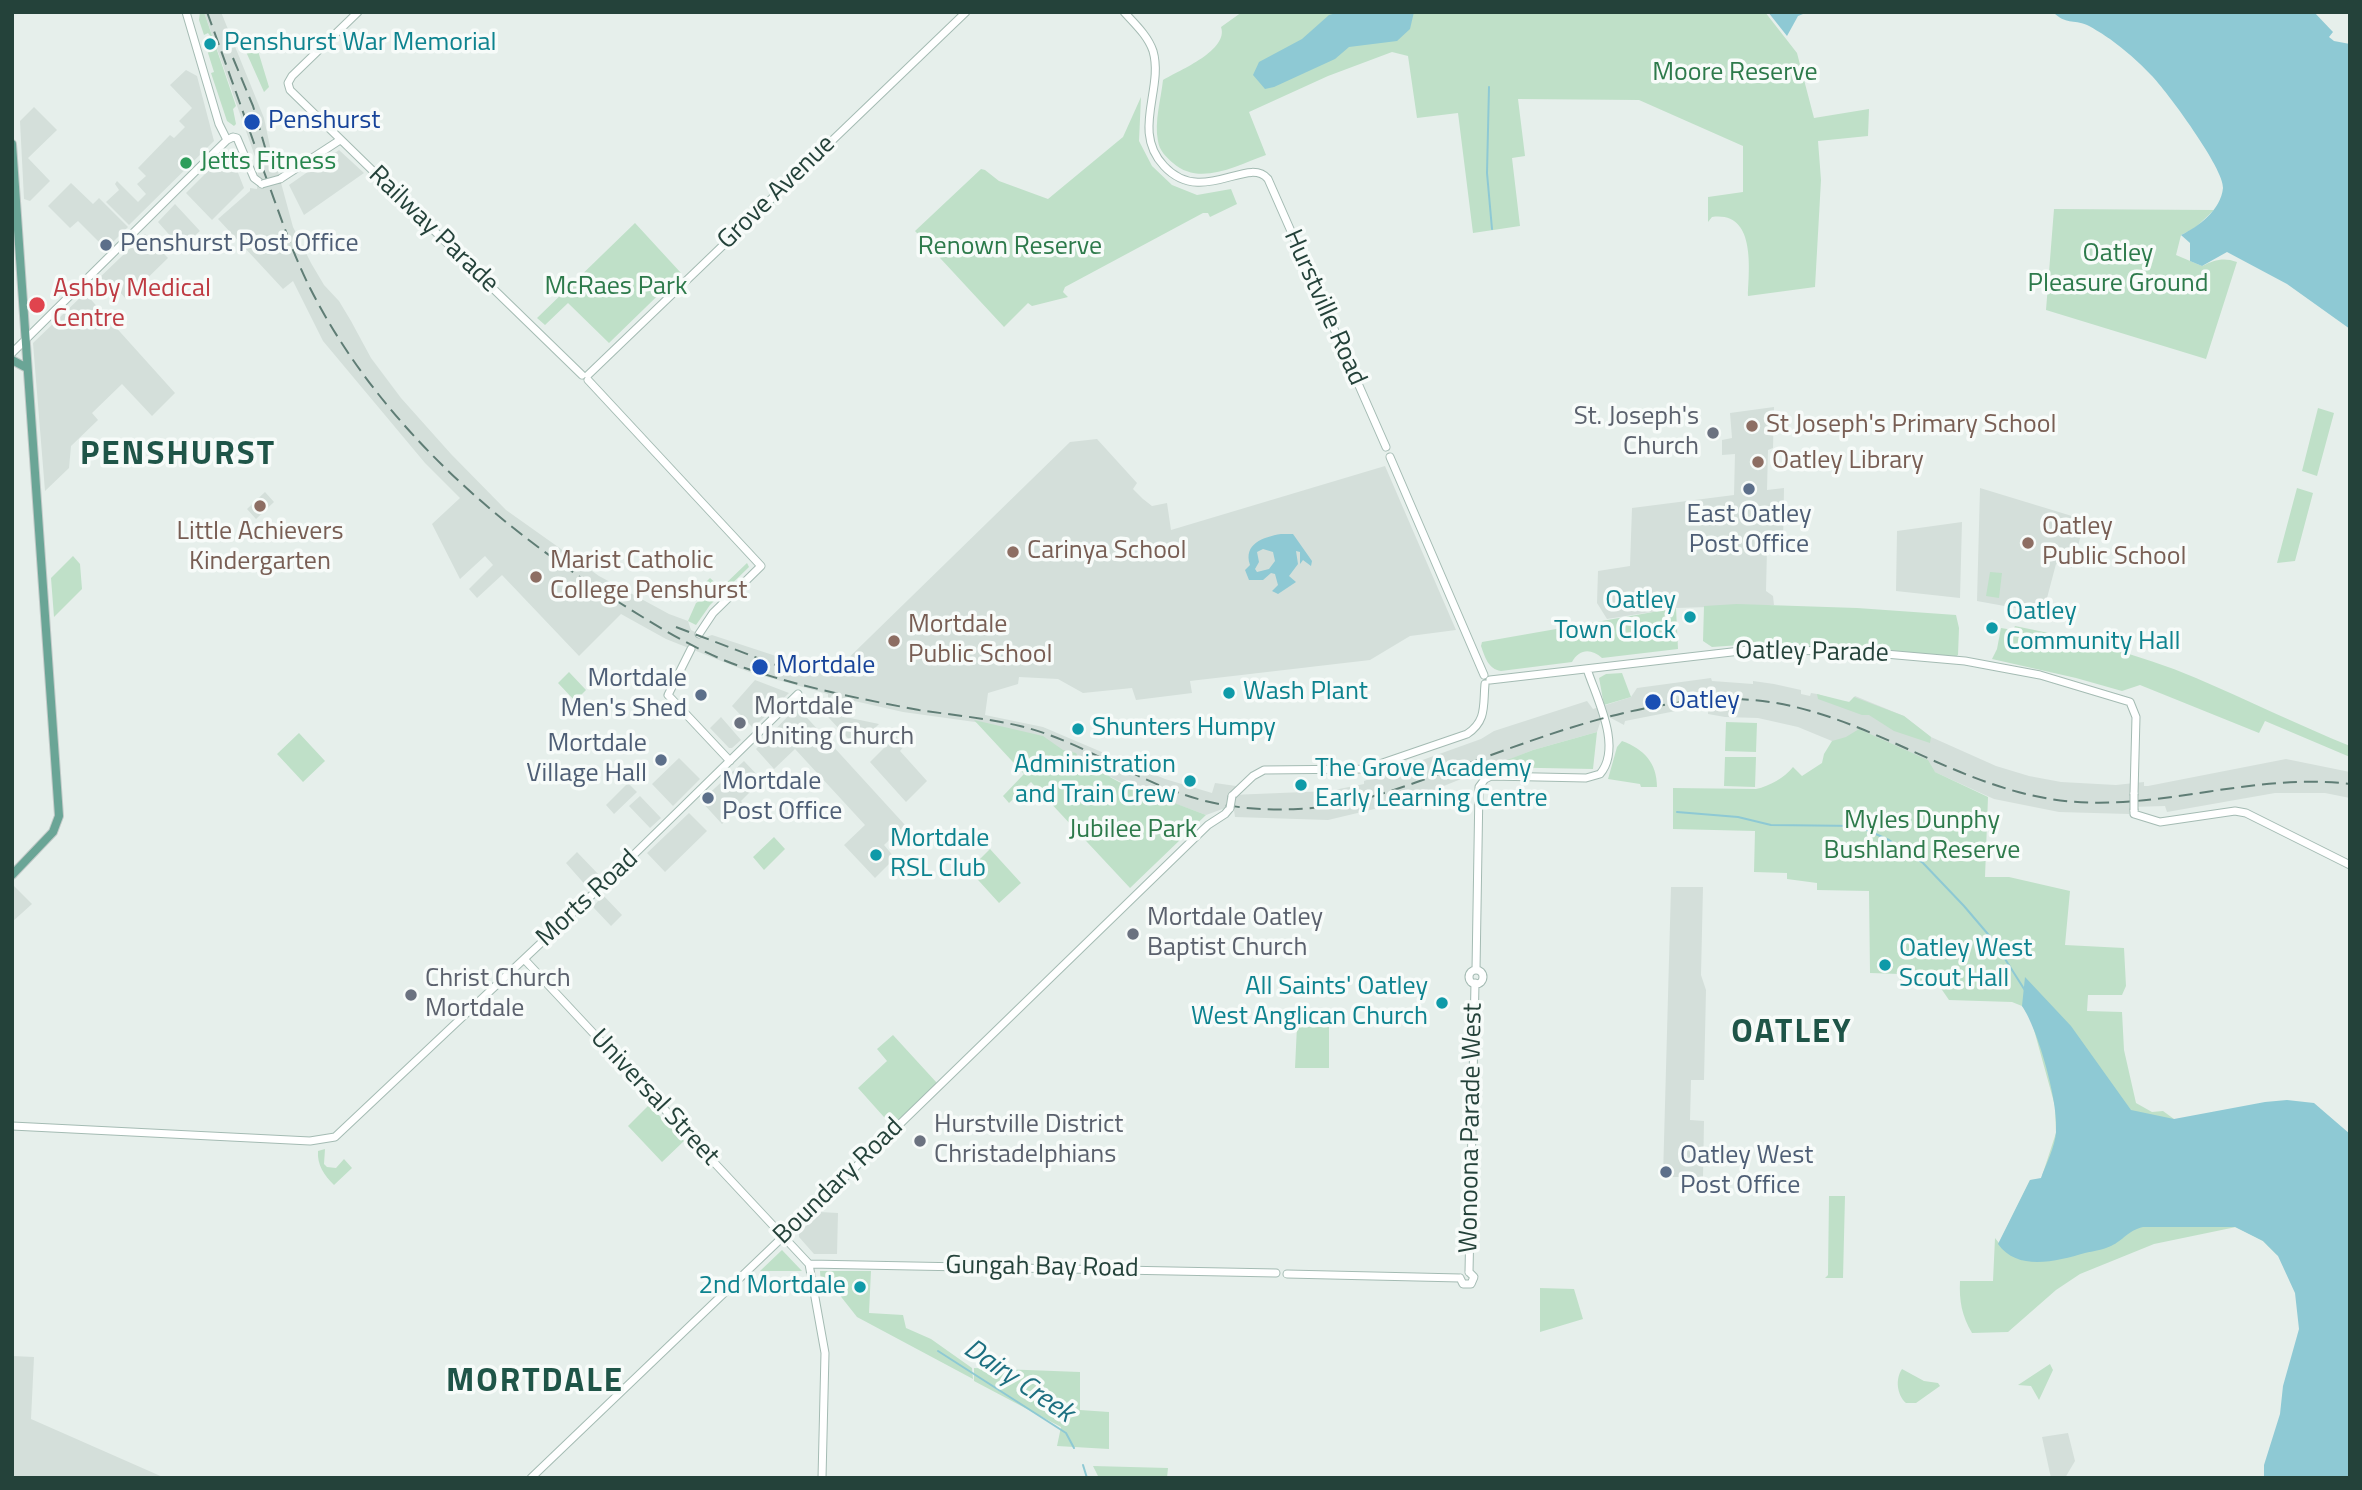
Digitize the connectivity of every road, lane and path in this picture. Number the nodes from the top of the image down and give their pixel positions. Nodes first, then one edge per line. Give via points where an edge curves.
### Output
1 (186, 12) edge
2 (358, 12) edge
3 (966, 12) edge
4 (1124, 12) edge
5 (228, 140) junction
6 (340, 140) junction
7 (12, 144) edge
8 (24, 341) junction
9 (12, 353) edge
10 (12, 360) edge
11 (26, 368) junction
12 (586, 377) junction
13 (699, 634) dead end
14 (691, 649) dead end
15 (1587, 668) junction
16 (1486, 679) junction
17 (798, 694) dead end
18 (730, 761) junction
19 (2350, 865) edge
20 (12, 875) edge
21 (524, 959) junction
22 (12, 1126) edge
23 (783, 1237) junction
24 (809, 1264) junction
25 (1469, 1272) junction
26 (1460, 1278) junction
27 (531, 1478) edge
28 (822, 1478) edge

1 - 5 street via 219,124
2 - 6 street, Railway Parade via 288,83 291,92
3 - 12 street, Grove Avenue
4 - 16 street, Hurstville Road via 1147,37 1153,52 1148,125 1164,167 1179,178 1198,183 1250,171 1268,179 1386,447 1384,455 1390,457
5 - 6 street, bridge via 237,138 254,178 262,184 280,179
5 - 8 street
6 - 12 street, Railway Parade
7 - 8 main road
8 - 9 street
8 - 11 main road
10 - 11 main road
11 - 20 main road via 59,816 53,832
12 - 13 street, Railway Parade via 761,566 713,613
14 - 18 street via 668,695
15 - 16 street, Oatley Parade
15 - 19 street, Oatley Parade, bridge via 1759,649 1851,650 1965,661 2040,675 2130,702 2136,717 2134,812 2160,822 2246,813
15 - 25 street, Wonoona Parade West via 1608,732 1607,757 1600,774 1586,778 1491,776 1479,791 1476,970 1483,977 1475,983
16 - 23 street, Boundary Road, bridge via 1483,716 1467,734 1366,769 1264,770 1253,776 1232,796 1225,814 1208,825
17 - 18 street, Morts Road
18 - 21 street, Morts Road
21 - 22 street, Morts Road via 331,1139
21 - 23 street, Universal Street
23 - 24 street, Universal Street
23 - 27 street, Boundary Road
24 - 26 street, Gungah Bay Road via 1276,1273 1282,1280 1287,1274
24 - 28 street via 825,1353
25 - 26 street
25 - 26 street via 1474,1277 1471,1284 1463,1284

